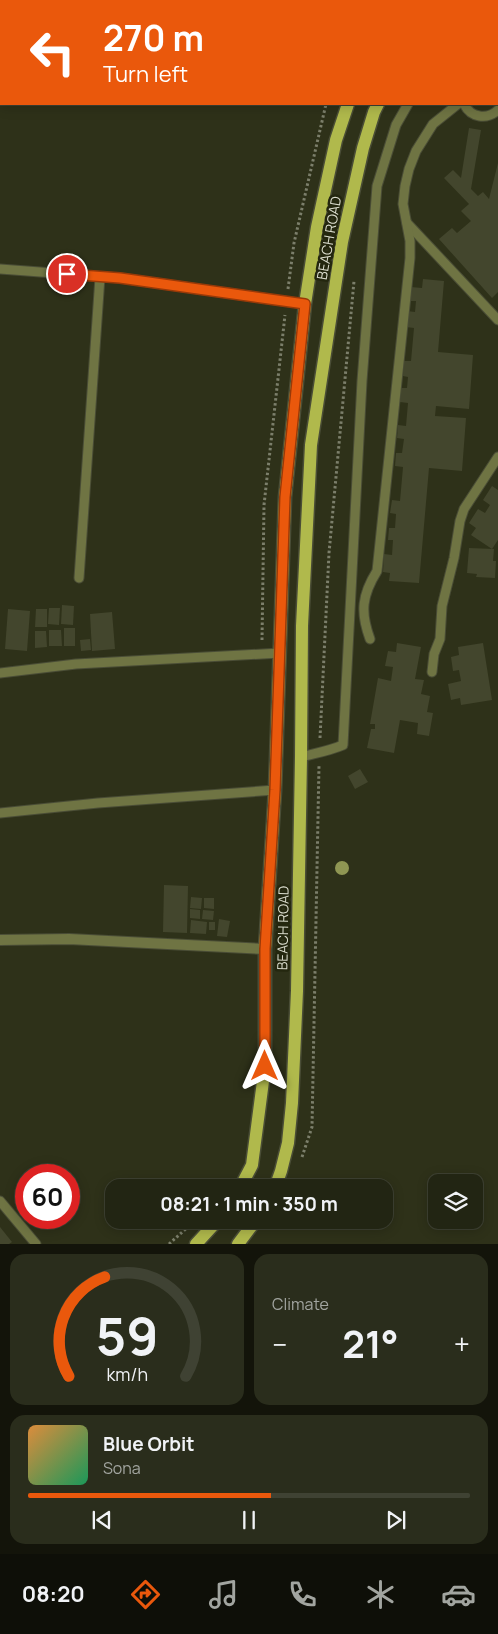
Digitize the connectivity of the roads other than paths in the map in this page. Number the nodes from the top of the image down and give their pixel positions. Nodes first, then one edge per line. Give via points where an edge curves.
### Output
1 (348, 105) edge
2 (378, 105) edge
3 (407, 105) edge
4 (457, 105) edge
5 (465, 105) edge
6 (498, 110) edge
7 (406, 223) junction
8 (0, 269) edge
9 (100, 277) junction
10 (305, 304) junction
11 (498, 320) edge
12 (498, 457) edge
13 (79, 578) dead end
14 (370, 639) dead end
15 (280, 653) junction
16 (432, 672) dead end
17 (0, 673) edge
18 (301, 757) junction
19 (275, 790) junction
20 (0, 812) edge
21 (0, 940) edge
22 (265, 949) junction
23 (245, 1179) edge
24 (278, 1179) edge
25 (0, 1201) edge
26 (210, 1229) edge
27 (249, 1229) edge
28 (36, 1244) edge
29 (196, 1244) edge
30 (238, 1244) edge

1 - 10 main road via 336,140 319,217
2 - 18 main road, BEACH ROAD via 362,148 342,242 311,445 302,626
3 - 18 lane via 396,125 377,186 362,381 343,745 328,752
4 - 7 lane via 433,124 416,151 405,186
5 - 6 lane via 481,117
7 - 11 lane
7 - 14 lane via 410,258 377,571 369,584 364,606 365,626
8 - 9 lane
9 - 10 lane
9 - 13 lane
10 - 15 main road via 285,497
12 - 16 lane via 464,509 460,521
15 - 17 lane via 76,664
15 - 19 main road
18 - 24 main road, BEACH ROAD via 292,1102 288,1143
19 - 20 lane
19 - 22 main road
21 - 22 street via 69,939
22 - 23 main road via 265,1066 252,1165
25 - 28 lane
26 - 29 main road
27 - 30 main road

